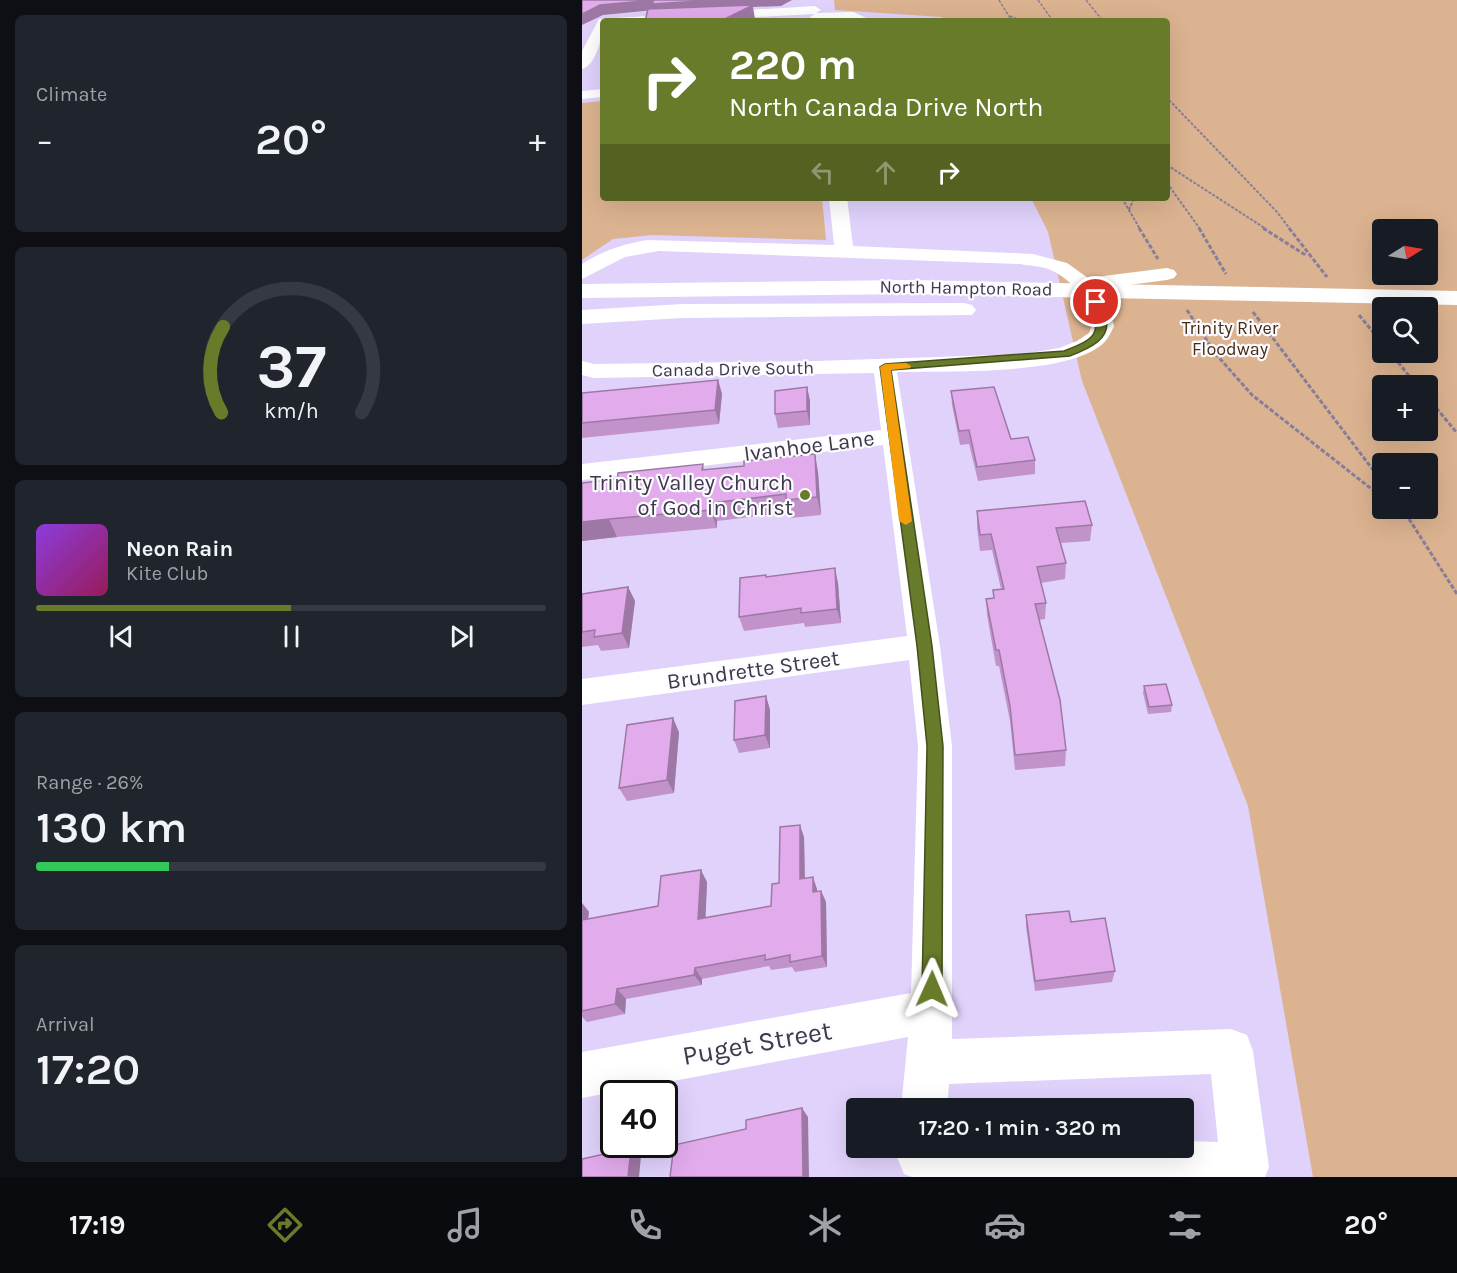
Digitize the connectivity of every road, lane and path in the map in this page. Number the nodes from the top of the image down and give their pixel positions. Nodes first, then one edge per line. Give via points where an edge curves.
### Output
1 (999, 0) edge
2 (1038, 0) edge
3 (1086, 0) edge
4 (815, 12) edge
5 (1009, 16) joint
6 (678, 18) edge
7 (859, 18) edge
8 (1015, 18) edge
9 (1051, 18) edge
10 (1101, 18) edge
11 (598, 39) edge
12 (582, 65) edge
13 (600, 93) edge
14 (582, 95) edge
15 (1170, 101) edge
16 (1170, 167) edge
17 (1170, 187) edge
18 (838, 201) edge
19 (1124, 201) edge
20 (1133, 201) edge
21 (1129, 210) junction
22 (844, 249) junction
23 (1311, 258) junction
24 (588, 269) edge
25 (1167, 274) junction
26 (1227, 276) dead end
27 (1332, 284) dead end
28 (1084, 285) junction
29 (623, 290) junction
30 (582, 291) edge
31 (940, 298) junction
32 (1457, 298) edge
33 (985, 310) dead end
34 (1252, 310) dead end
35 (1354, 310) dead end
36 (1078, 312) dead end
37 (1125, 313) dead end
38 (587, 316) edge
39 (1278, 316) dead end
40 (1372, 318) edge
41 (1438, 320) edge
42 (1457, 320) edge
43 (1372, 331) edge
44 (1399, 363) edge
45 (885, 367) junction
46 (582, 368) edge
47 (1408, 375) edge
48 (1438, 410) edge
49 (1457, 433) edge
50 (893, 436) junction
51 (1372, 468) edge
52 (582, 472) edge
53 (1372, 489) edge
54 (1409, 519) edge
55 (1457, 594) edge
56 (924, 646) junction
57 (582, 692) edge
58 (932, 1011) junction
59 (928, 1062) junction
60 (582, 1075) edge
61 (925, 1098) edge
62 (921, 1160) edge
63 (1040, 1168) edge

1 - 5 path
2 - 9 path
3 - 10 path
4 - 6 street
4 - 7 street
5 - 8 path
11 - 12 street
13 - 14 street
15 - 23 path via 1277,212
16 - 23 path
17 - 26 path via 1209,242
18 - 22 street
19 - 21 path
20 - 21 path
21 - 25 path
22 - 24 street via 660,245 630,248 606,256
22 - 28 street via 1034,260 1060,267
23 - 27 path
24 - 29 street
25 - 28 street
25 - 53 path via 1215,353 1252,395
28 - 45 street, Canada Drive South via 1096,302 1103,323 1100,334 1089,345 1066,354 1037,358
29 - 30 main road, North Hampton Road
29 - 31 main road, North Hampton Road
31 - 32 main road, North Hampton Road
31 - 33 main road, North Hampton Road
31 - 38 main road, North Hampton Road
34 - 51 path
35 - 43 path
36 - 37 main road, North Hampton Road
39 - 40 main road
41 - 42 main road
44 - 47 path
45 - 46 street, Canada Drive South via 594,371
45 - 50 street
48 - 49 path
50 - 52 street, Ivanhoe Lane
50 - 56 street
54 - 55 path
56 - 57 street, Brundrette Street
56 - 58 street via 935,746
58 - 59 street
58 - 60 street, Puget Street
59 - 61 street
59 - 63 street via 1231,1051 1245,1167
62 - 63 street

